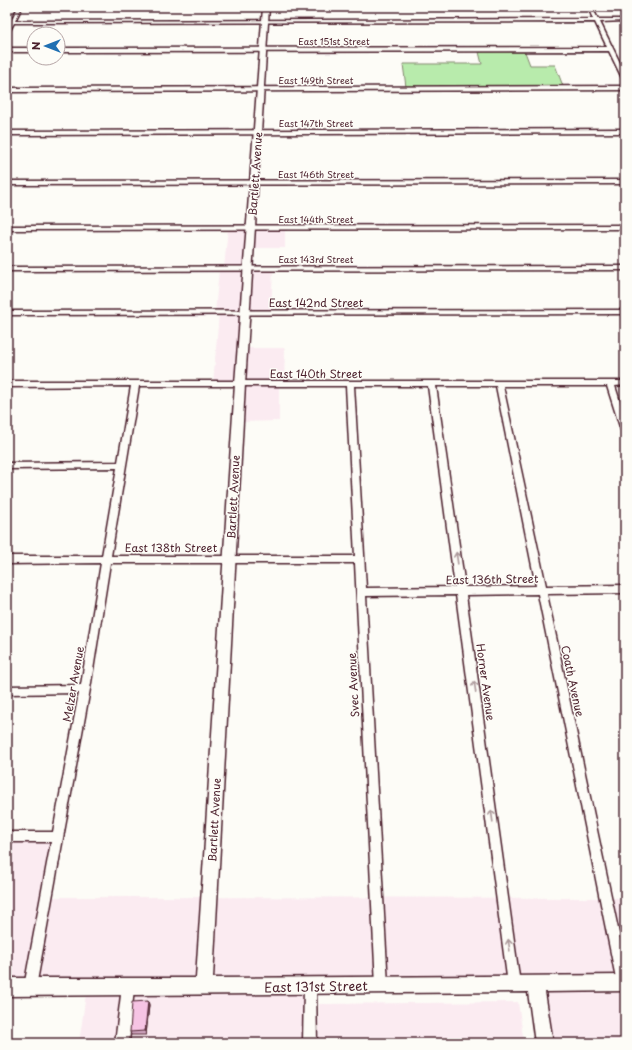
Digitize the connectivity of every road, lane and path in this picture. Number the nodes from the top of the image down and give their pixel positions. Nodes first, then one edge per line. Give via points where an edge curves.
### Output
1 (20, 7) edge
2 (266, 7) edge
3 (590, 7) edge
4 (596, 20) junction
5 (625, 20) edge
6 (265, 21) junction
7 (10, 22) edge
8 (7, 32) edge
9 (263, 49) junction
10 (610, 49) junction
11 (7, 50) edge
12 (26, 50) edge
13 (66, 50) edge
14 (625, 78) edge
15 (625, 88) edge
16 (7, 90) edge
17 (261, 90) junction
18 (625, 130) edge
19 (258, 132) junction
20 (7, 133) edge
21 (625, 182) edge
22 (7, 183) edge
23 (255, 183) junction
24 (625, 227) edge
25 (7, 228) edge
26 (252, 228) junction
27 (625, 268) edge
28 (7, 269) edge
29 (249, 269) junction
30 (625, 312) edge
31 (7, 313) edge
32 (245, 313) junction
33 (350, 383) junction
34 (432, 383) junction
35 (498, 383) junction
36 (610, 383) junction
37 (625, 383) edge
38 (7, 384) edge
39 (135, 384) junction
40 (240, 384) junction
41 (625, 430) edge
42 (122, 465) junction
43 (7, 466) edge
44 (229, 559) junction
45 (359, 559) junction
46 (7, 560) edge
47 (107, 560) junction
48 (625, 589) edge
49 (543, 590) junction
50 (462, 591) junction
51 (360, 592) junction
52 (85, 689) junction
53 (7, 690) edge
54 (7, 837) edge
55 (58, 837) junction
56 (535, 983) junction
57 (624, 983) edge
58 (514, 984) junction
59 (382, 985) junction
60 (310, 986) junction
61 (7, 987) edge
62 (30, 987) junction
63 (128, 987) junction
64 (204, 987) junction
65 (122, 1043) edge
66 (310, 1043) edge
67 (544, 1043) edge

1 - 7 street
2 - 6 street, Bartlett Avenue
3 - 4 street
4 - 5 street
4 - 6 street
4 - 10 street
6 - 7 street
6 - 9 street, Bartlett Avenue
7 - 8 street
9 - 10 street, East 151st Street
9 - 13 street, East 151st Street
9 - 17 street, Bartlett Avenue
10 - 14 street
11 - 12 street
15 - 17 street, East 149th Street
16 - 17 street, East 149th Street
17 - 19 street, Bartlett Avenue
18 - 19 street, East 147th Street
19 - 20 street, East 147th Street
19 - 23 street, Bartlett Avenue
21 - 23 street, East 146th Street
22 - 23 street, East 146th Street
23 - 26 street, Bartlett Avenue
24 - 26 street, East 144th Street
25 - 26 street, East 144th Street
26 - 29 street, Bartlett Avenue
27 - 29 street, East 143rd Street
28 - 29 street, East 143rd Street
29 - 32 street, Bartlett Avenue
30 - 32 street, East 142nd Street
31 - 32 street, East 142nd Street
32 - 40 street, Bartlett Avenue
33 - 34 street, East 140th Street
33 - 40 street, East 140th Street
33 - 45 street, Svec Avenue
34 - 35 street, East 140th Street
50 -> 34 street, Horner Avenue
35 - 36 street, East 140th Street
35 - 49 street, Coath Avenue
36 - 37 street, East 140th Street
36 - 41 street
38 - 39 street, East 140th Street
39 - 40 street, East 140th Street
39 - 42 street, Melzer Avenue
40 - 44 street, Bartlett Avenue
42 - 43 street
42 - 47 street, Melzer Avenue
44 - 45 street, East 138th Street
44 - 47 street, East 138th Street
44 - 64 street, Bartlett Avenue
45 - 51 street, Svec Avenue
46 - 47 street, East 138th Street
47 - 52 street, Melzer Avenue
48 - 49 street, East 136th Street
49 - 50 street, East 136th Street
49 - 57 street, Coath Avenue
50 - 51 street, East 136th Street
58 -> 50 street, Horner Avenue
51 - 59 street, Svec Avenue
52 - 53 street
52 - 55 street, Melzer Avenue
54 - 55 street
55 - 62 street, Melzer Avenue
56 - 57 street, East 131st Street
56 - 58 street, East 131st Street
56 - 67 street
58 - 59 street, East 131st Street
59 - 60 street, East 131st Street
60 - 64 street, East 131st Street
60 - 66 street
61 - 62 street, East 131st Street
62 - 63 street, East 131st Street
63 - 64 street, East 131st Street
63 - 65 street

